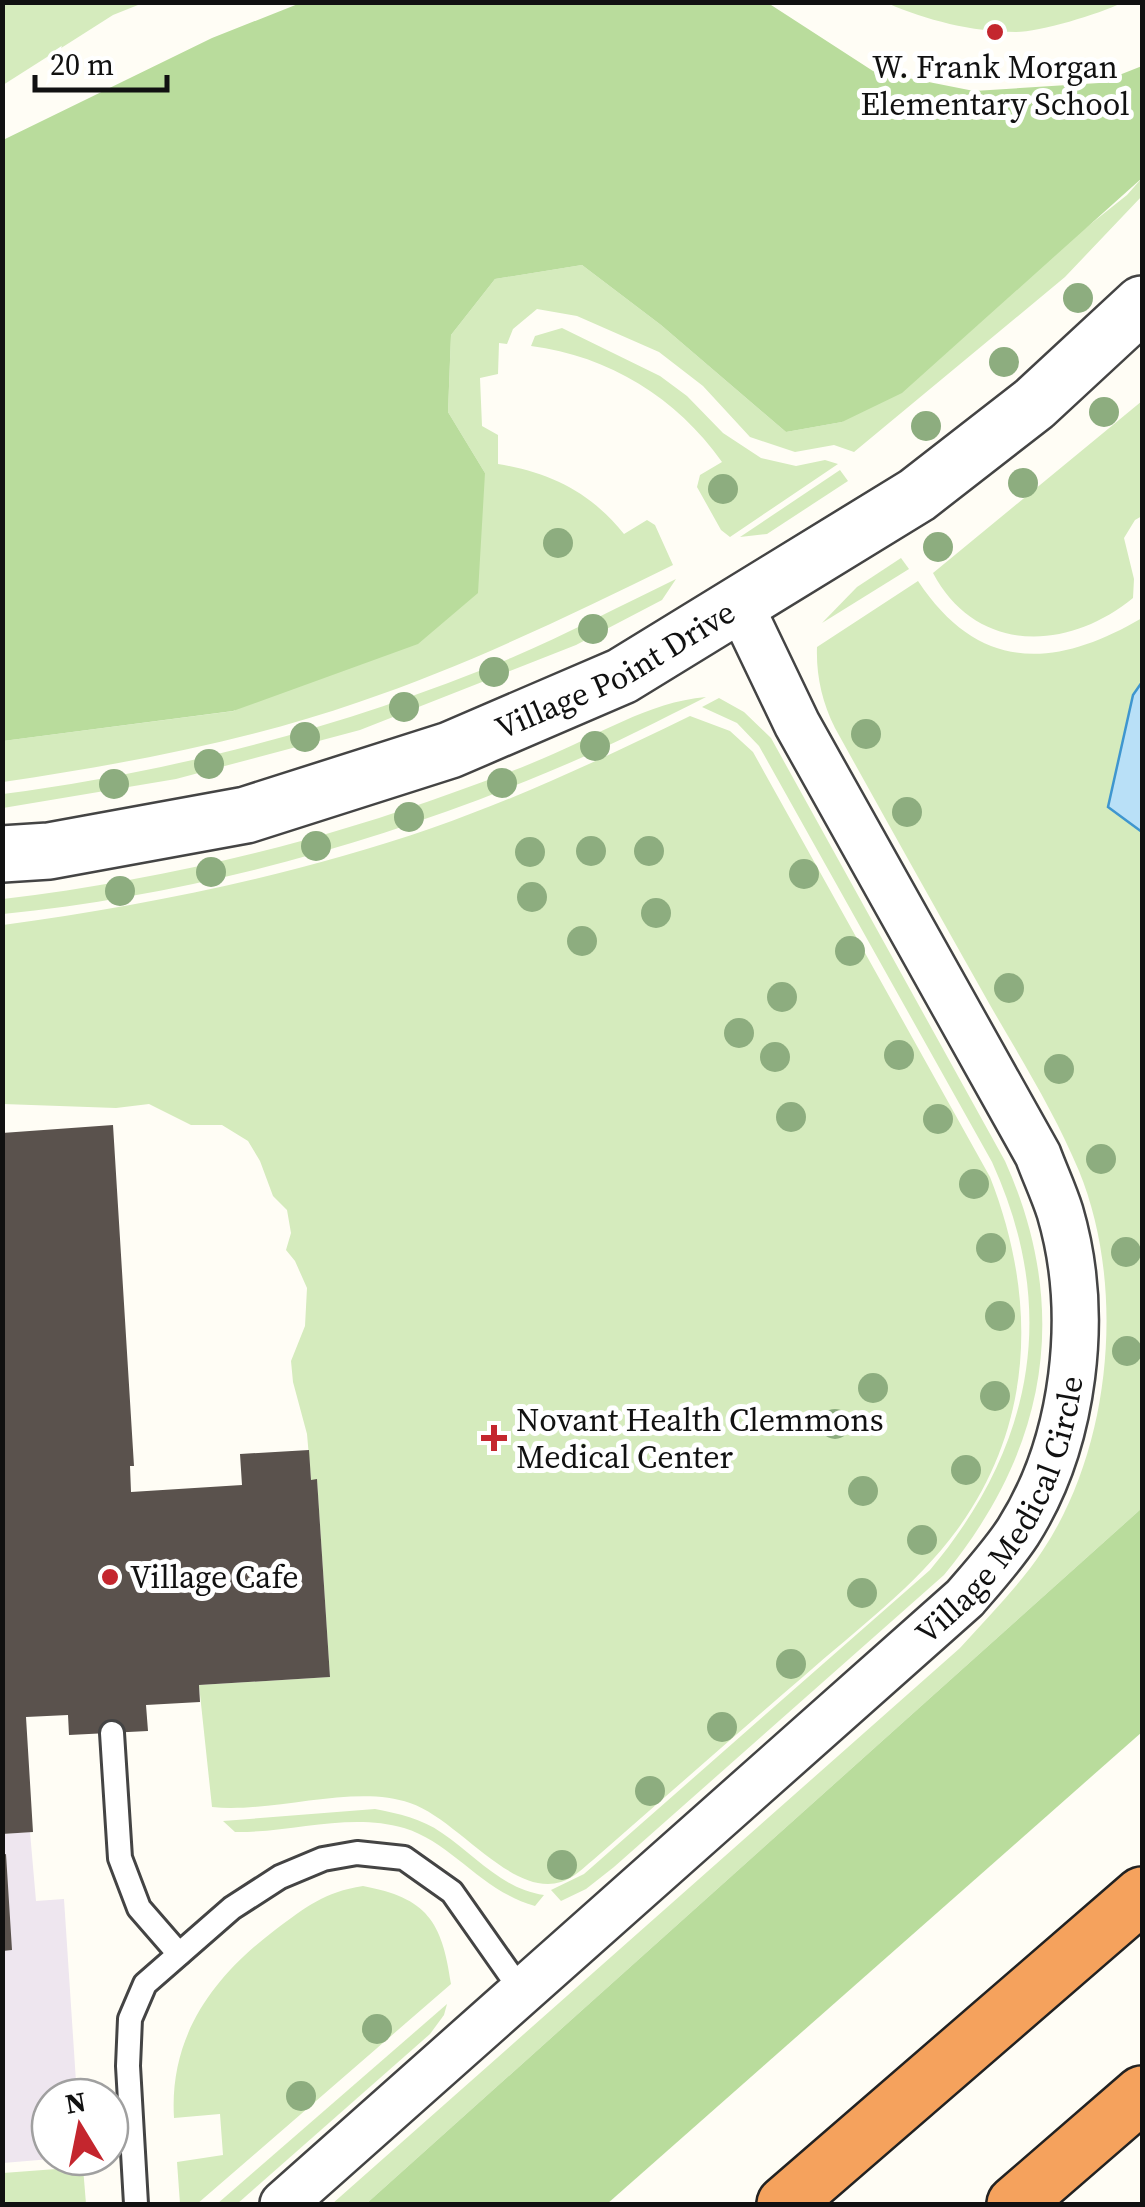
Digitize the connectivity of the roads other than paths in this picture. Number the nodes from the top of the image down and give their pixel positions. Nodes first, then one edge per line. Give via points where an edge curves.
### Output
1 (1142, 304) edge
2 (740, 605) junction
3 (2, 854) edge
4 (112, 1733) dead end
5 (1142, 1895) edge
6 (179, 1954) junction
7 (523, 1992) junction
8 (1142, 2094) edge
9 (136, 2204) edge
10 (283, 2204) edge
11 (785, 2204) edge
12 (1016, 2204) edge

1 - 2 street, Village Point Drive via 1034,404 917,494
2 - 3 street, Village Point Drive via 622,676 450,750 246,814
2 - 7 street, Village Medical Circle via 797,724 1038,1155 1060,1213 1072,1276 1070,1384 1041,1490 1018,1533 965,1598
4 - 6 lane via 120,1858 139,1908
5 - 11 highway
6 - 7 lane via 232,1908 323,1859 404,1858 452,1892
6 - 9 lane via 145,1984 130,2019
7 - 10 street, Village Medical Circle
8 - 12 highway

